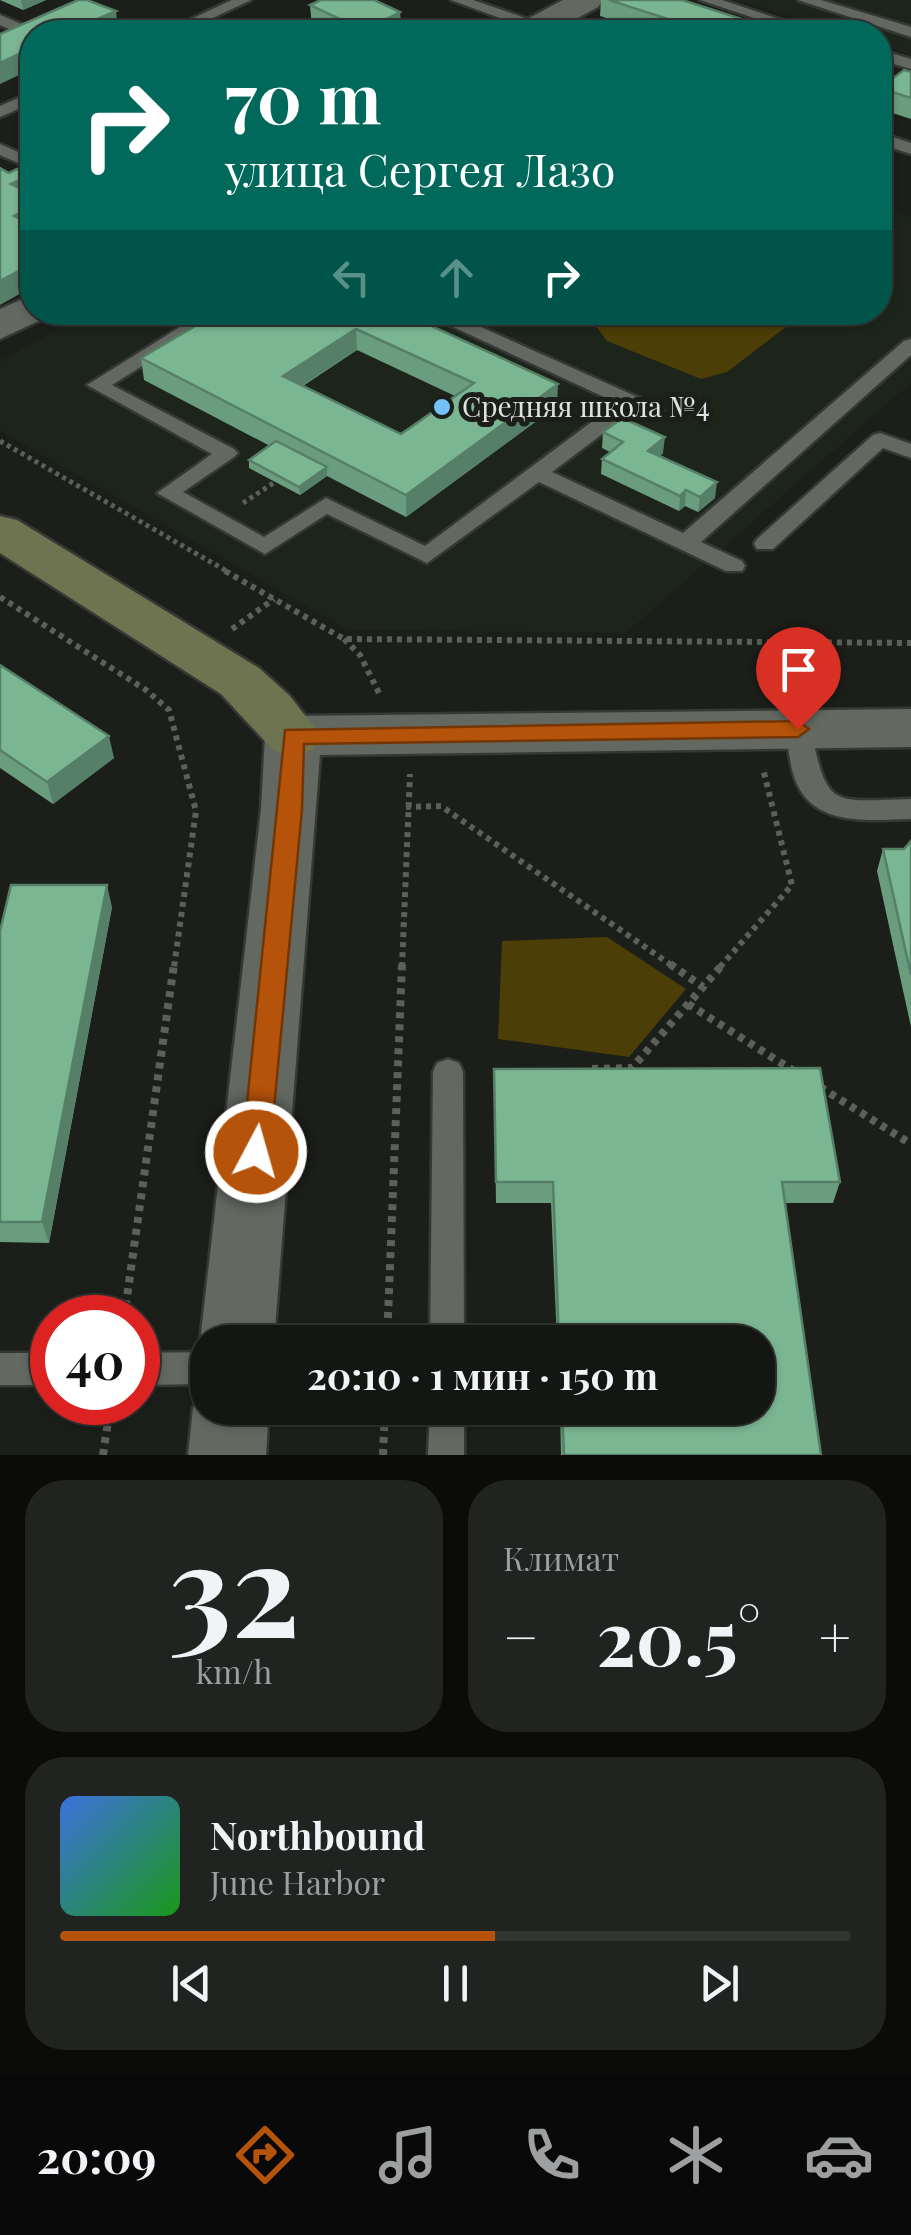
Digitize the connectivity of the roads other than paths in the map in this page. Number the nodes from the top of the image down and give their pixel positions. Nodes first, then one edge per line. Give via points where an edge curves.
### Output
1 (244, 0) edge
2 (458, 0) edge
3 (587, 0) edge
4 (707, 0) edge
5 (806, 0) edge
6 (198, 20) edge
7 (522, 20) edge
8 (559, 20) edge
9 (771, 20) edge
10 (872, 20) edge
11 (196, 325) edge
12 (459, 325) edge
13 (911, 345) edge
14 (631, 402) junction
15 (653, 411) dead end
16 (911, 452) edge
17 (539, 474) junction
18 (0, 532) edge
19 (686, 543) junction
20 (765, 544) dead end
21 (734, 566) dead end
22 (911, 728) edge
23 (293, 736) junction
24 (780, 748) junction
25 (911, 809) edge
26 (448, 1072) road end
27 (239, 1325) edge
28 (447, 1325) edge
29 (190, 1368) edge
30 (0, 1369) edge
31 (30, 1369) edge
32 (160, 1369) edge
33 (230, 1425) edge
34 (447, 1425) edge
35 (227, 1455) edge
36 (446, 1455) edge

1 - 6 lane
2 - 7 lane
3 - 8 street
4 - 9 lane
5 - 10 lane
11 - 17 lane via 97,385 227,453 168,493 264,547 326,505 427,556
12 - 14 lane
13 - 19 lane
14 - 15 lane
14 - 17 lane
16 - 20 lane via 880,439
17 - 19 lane
18 - 23 main road via 240,682
19 - 21 lane
22 - 24 street
23 - 24 street
23 - 27 street
24 - 25 lane via 822,798 860,809
26 - 28 lane
29 - 32 lane
30 - 31 lane
33 - 35 street
34 - 36 lane

